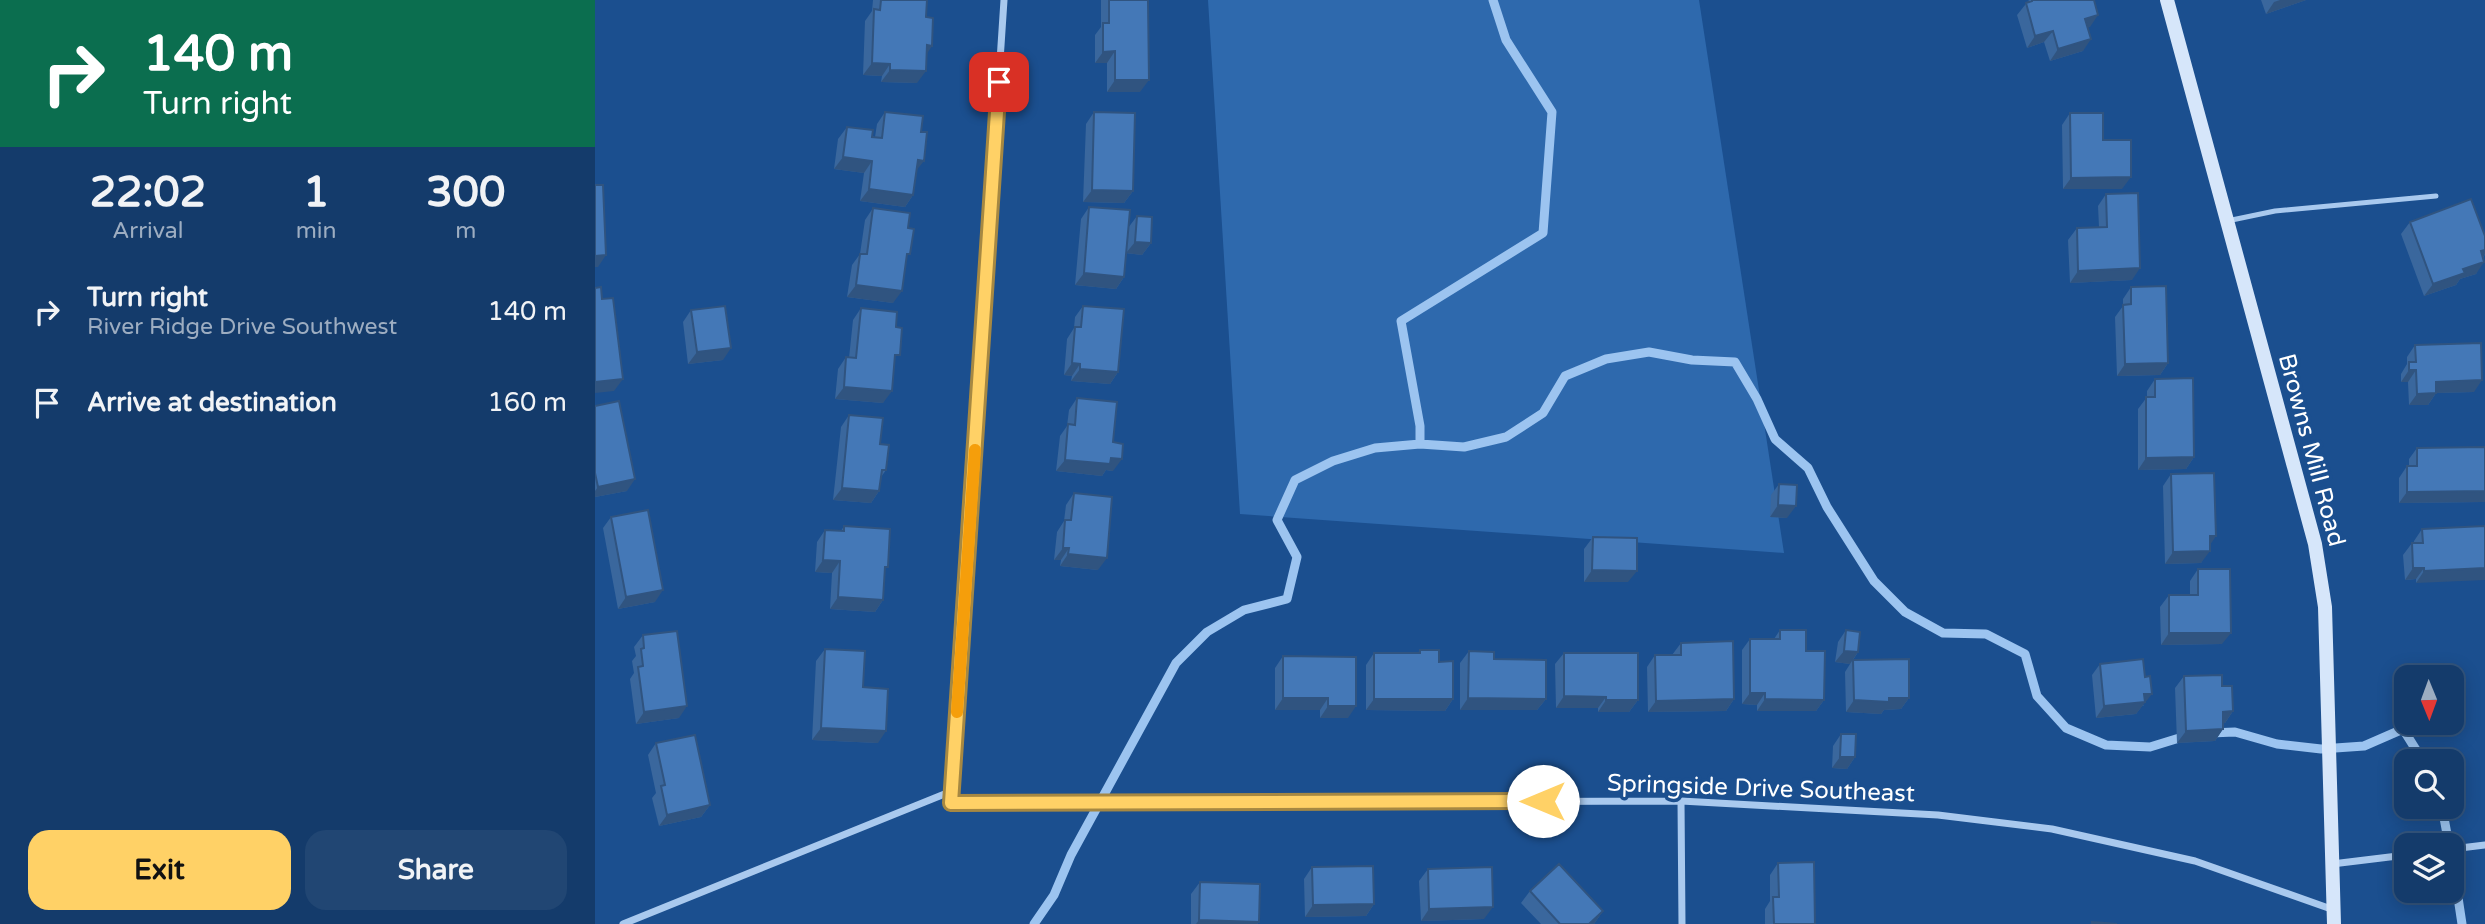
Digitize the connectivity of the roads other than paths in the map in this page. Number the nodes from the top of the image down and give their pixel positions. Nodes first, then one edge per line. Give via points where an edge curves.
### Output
1 (1004, 0) edge
2 (2167, 0) edge
3 (2437, 197) dead end
4 (2227, 220) junction
5 (952, 791) junction
6 (1681, 801) junction
7 (2485, 845) edge
8 (2464, 848) edge
9 (2394, 856) edge
10 (2332, 864) junction
11 (2334, 917) edge
12 (623, 924) edge
13 (1682, 924) edge

1 - 5 street
2 - 4 street, Browns Mill Road
3 - 4 lane via 2275,211
4 - 10 street, Browns Mill Road via 2315,544 2325,607
5 - 6 street, Springside Drive Southeast via 951,803
5 - 12 street
6 - 11 street, Springside Drive Southeast via 1938,815 2052,829 2195,861
6 - 13 street
7 - 8 street
9 - 10 street
10 - 11 street, Browns Mill Road

